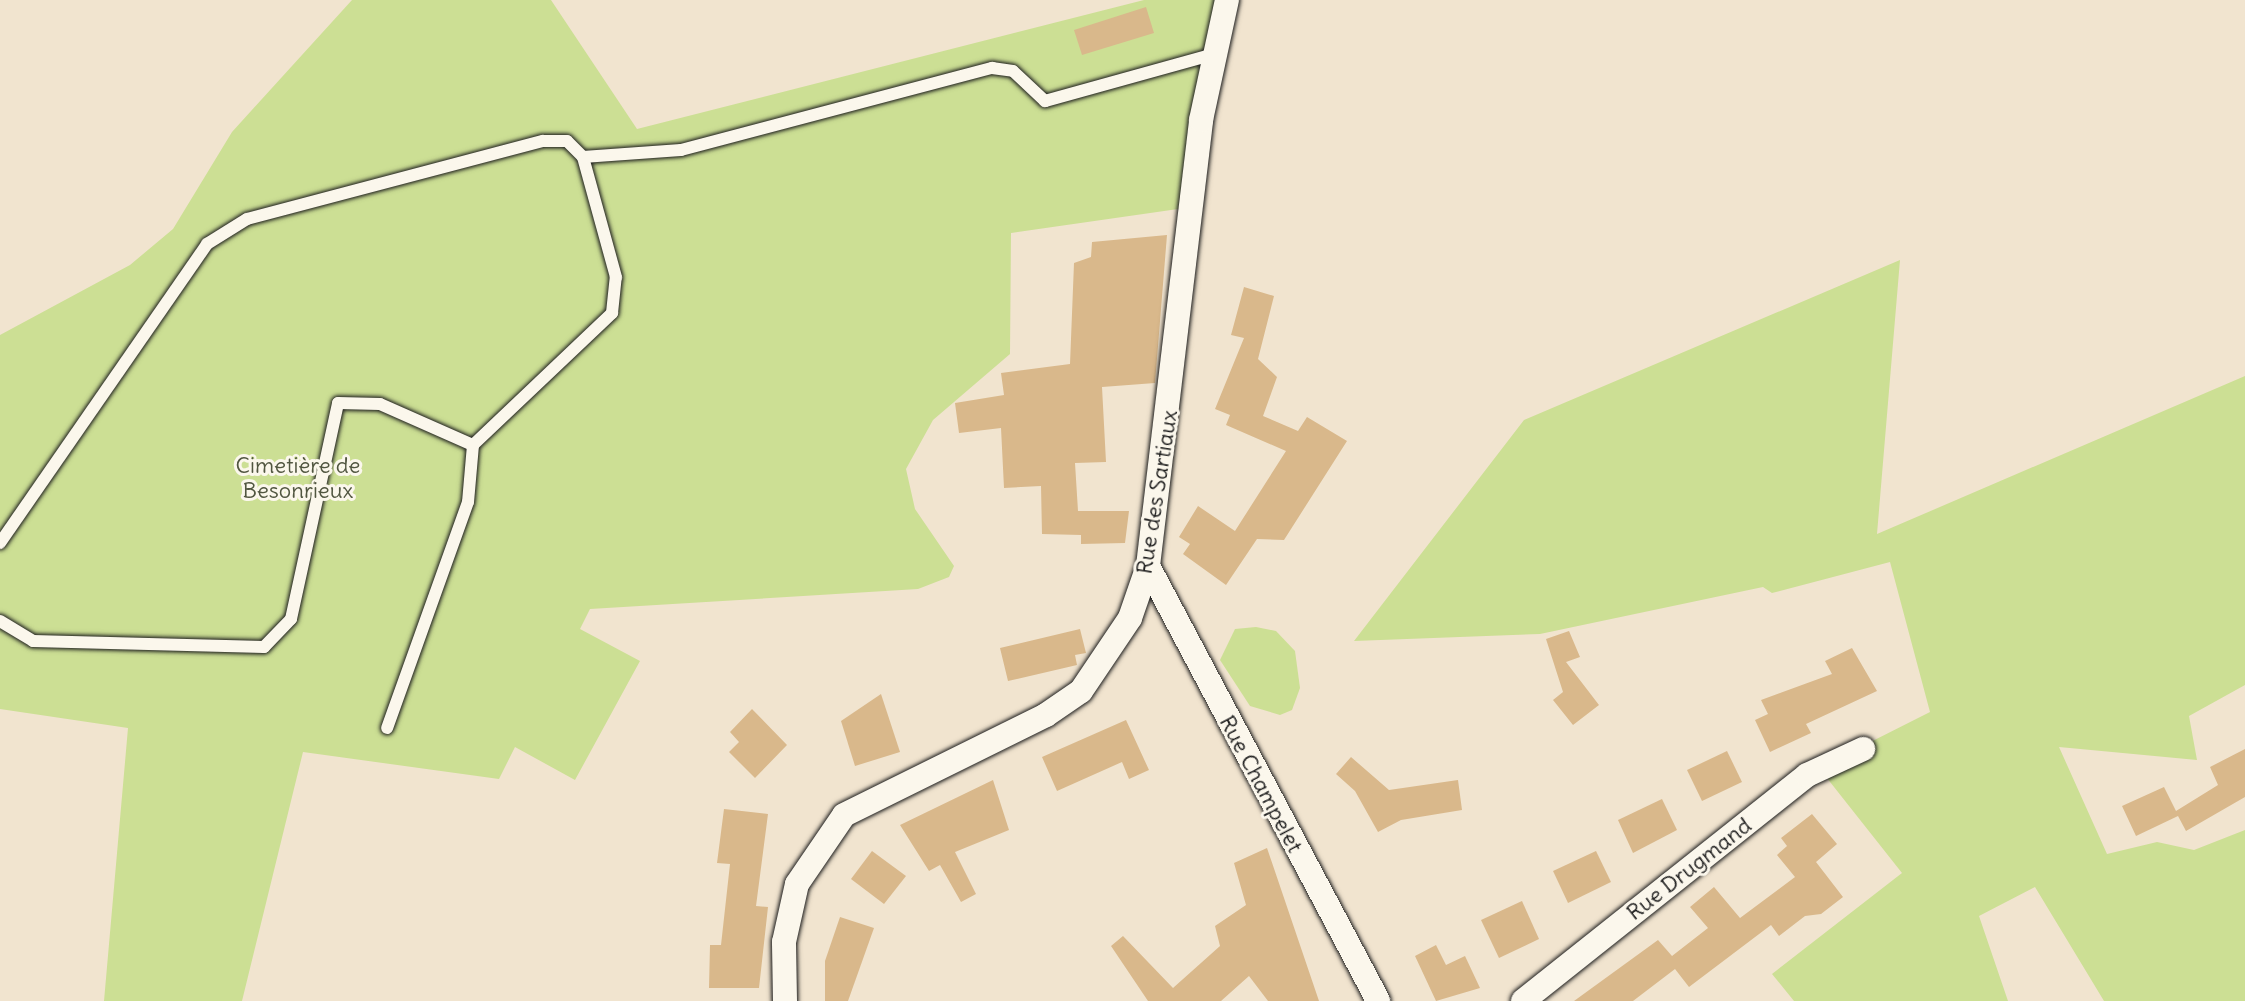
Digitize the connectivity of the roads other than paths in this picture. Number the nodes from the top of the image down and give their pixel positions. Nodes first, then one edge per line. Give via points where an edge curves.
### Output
1 (1227, 0) edge
2 (1214, 54) junction
3 (583, 157) junction
4 (473, 445) junction
5 (0, 543) edge
6 (1148, 566) junction
7 (0, 621) edge
8 (387, 728) dead end
9 (1863, 749) dead end
10 (785, 1001) edge
11 (1378, 1001) edge
12 (1523, 1001) edge

1 - 2 street, Rue des Sartiaux
2 - 3 lane via 1045,101 1013,71 992,68 681,150
2 - 6 street, Rue des Sartiaux
3 - 4 lane via 616,277 612,313
3 - 5 lane via 567,141 543,141 227,228 207,244
4 - 7 lane via 380,404 338,403 291,619 264,647 33,641
4 - 8 lane via 468,502
6 - 10 street, Rue des Sartiaux via 1123,635 1081,691 1027,726 867,798 826,835 790,911
6 - 11 street, Rue Champelet
9 - 12 street, Rue Drugmand via 1807,775

